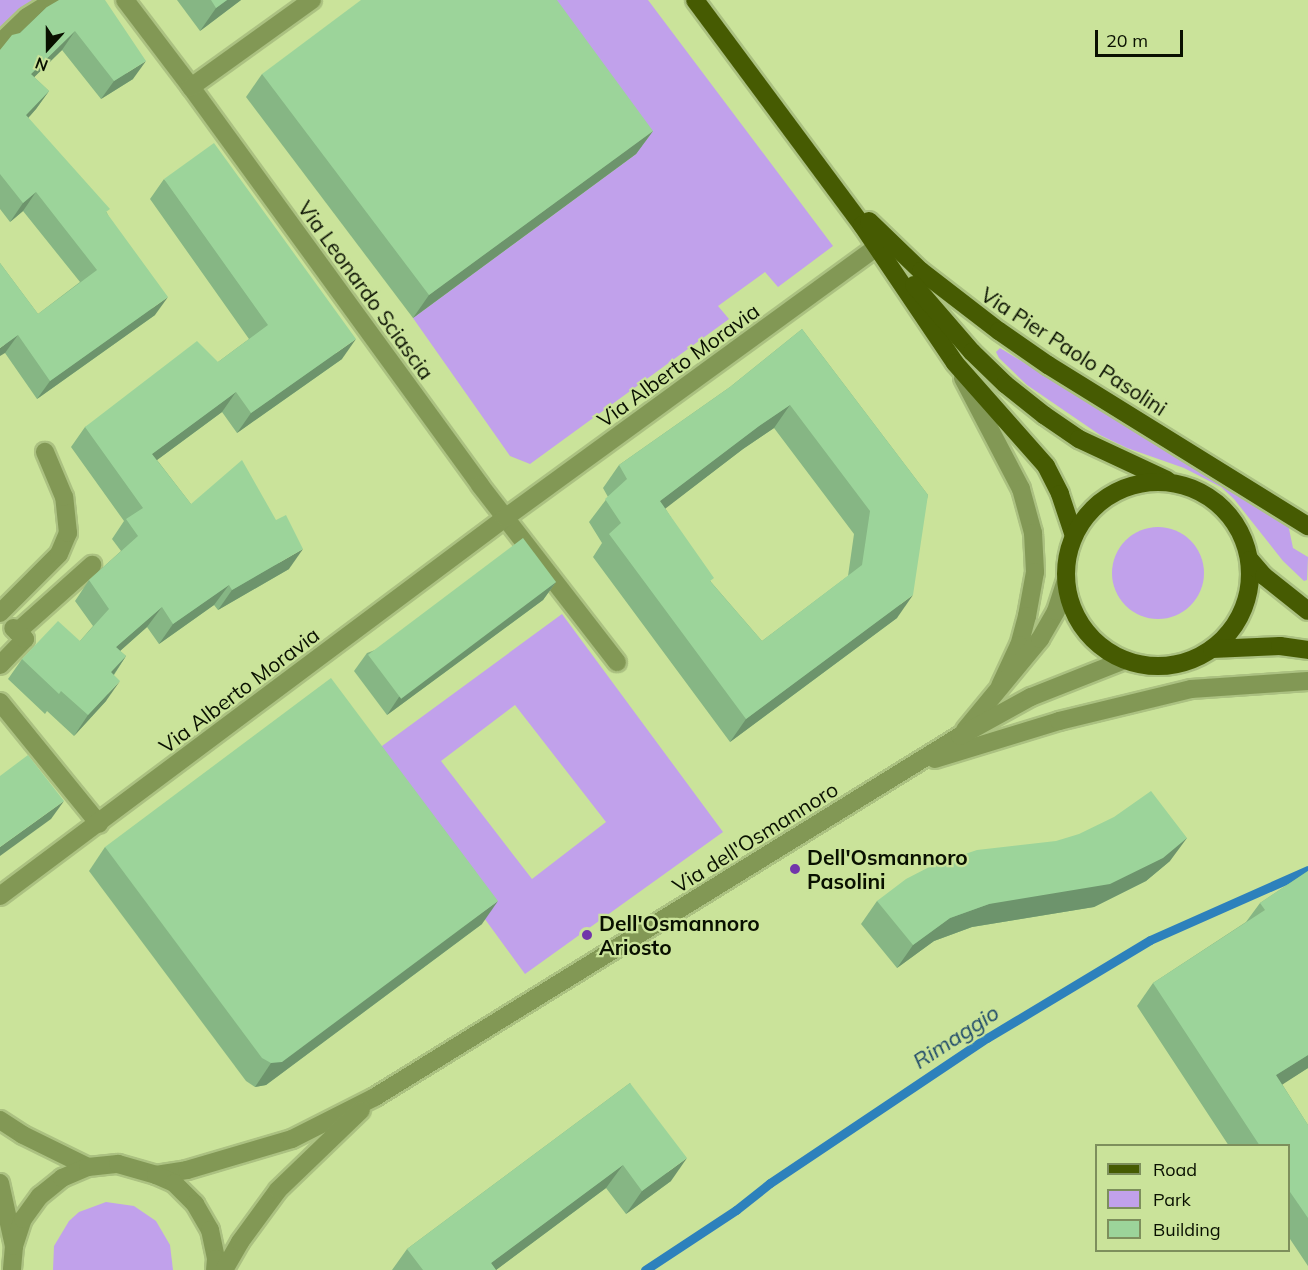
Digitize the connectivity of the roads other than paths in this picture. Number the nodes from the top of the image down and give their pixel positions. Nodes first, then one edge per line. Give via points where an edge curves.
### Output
1 (54, 0) edge
2 (125, 0) edge
3 (312, 0) edge
4 (695, 0) edge
5 (0, 43) edge
6 (191, 87) junction
7 (835, 189) junction
8 (862, 225) junction
9 (877, 247) junction
10 (955, 363) junction
11 (45, 452) dead end
12 (1174, 483) junction
13 (505, 518) junction
14 (1308, 526) edge
15 (1074, 536) junction
16 (1250, 560) junction
17 (92, 565) dead end
18 (1066, 581) junction
19 (1308, 611) edge
20 (0, 614) edge
21 (18, 632) junction
22 (1212, 650) junction
23 (1308, 650) edge
24 (1125, 660) junction
25 (617, 662) dead end
26 (0, 665) edge
27 (1308, 681) edge
28 (1000, 686) junction
29 (0, 702) edge
30 (960, 736) junction
31 (914, 766) junction
32 (99, 824) junction
33 (0, 896) edge
34 (375, 1097) junction
35 (0, 1120) edge
36 (88, 1167) junction
37 (156, 1175) junction
38 (0, 1183) edge
39 (14, 1246) junction
40 (12, 1270) edge
41 (216, 1270) edge
42 (224, 1270) edge

1 - 5 street via 27,17
2 - 6 street, Via Leonardo Sciascia
3 - 6 street
4 - 7 main road, Via Pier Paolo Pasolini
6 - 13 street, Via Leonardo Sciascia
7 - 8 main road, Via Pier Paolo Pasolini
7 - 14 main road, Via Pier Paolo Pasolini via 921,271 968,309 1048,365
8 - 9 main road, Via Pier Paolo Pasolini
8 - 12 main road, Via Pier Paolo Pasolini via 972,352 1005,384 1079,439
9 - 10 main road, Via Pier Paolo Pasolini
9 - 13 street, Via Alberto Moravia
10 - 15 main road, Via Pier Paolo Pasolini via 1046,466
10 - 28 street, Via Pier Paolo Pasolini via 1017,480 1034,533 1035,572 1027,616
11 - 20 street via 64,496 68,533 59,554
12 - 15 main road, Via dell'Osmannoro via 1144,483 1115,492 1090,510
12 - 16 main road, Via dell'Osmannoro via 1196,489 1216,501 1244,537
13 - 25 street
13 - 32 street, Via Alberto Moravia
15 - 18 main road, Via dell'Osmannoro via 1067,558
16 - 19 main road, Via dell'Osmannoro
16 - 22 main road, Via dell'Osmannoro via 1251,580 1239,619
17 - 21 street
18 - 24 main road, Via dell'Osmannoro via 1069,598 1084,629 1096,642
18 - 28 street, Via dell'Osmannoro via 1056,611 1040,639
20 - 21 street
21 - 26 street via 25,639
22 - 23 main road, Via dell'Osmannoro via 1280,646
22 - 24 main road, Via dell'Osmannoro via 1170,666 1147,666
24 - 30 street, Via dell'Osmannoro via 1031,697
27 - 31 street, Via dell'Osmannoro via 1191,689 1059,721
28 - 30 street, Via dell'Osmannoro
29 - 32 street
30 - 31 street, Via dell'Osmannoro
31 - 34 street, Via dell'Osmannoro
32 - 33 street, Via Alberto Moravia
34 - 37 street, Via dell'Osmannoro via 292,1138 187,1170
34 - 42 street, Via dell'Osmannoro via 278,1190
35 - 36 street
36 - 37 street via 118,1164
36 - 39 street via 62,1178 40,1196 23,1219
37 - 41 street via 174,1183 195,1204 210,1230
38 - 39 street
39 - 40 street

